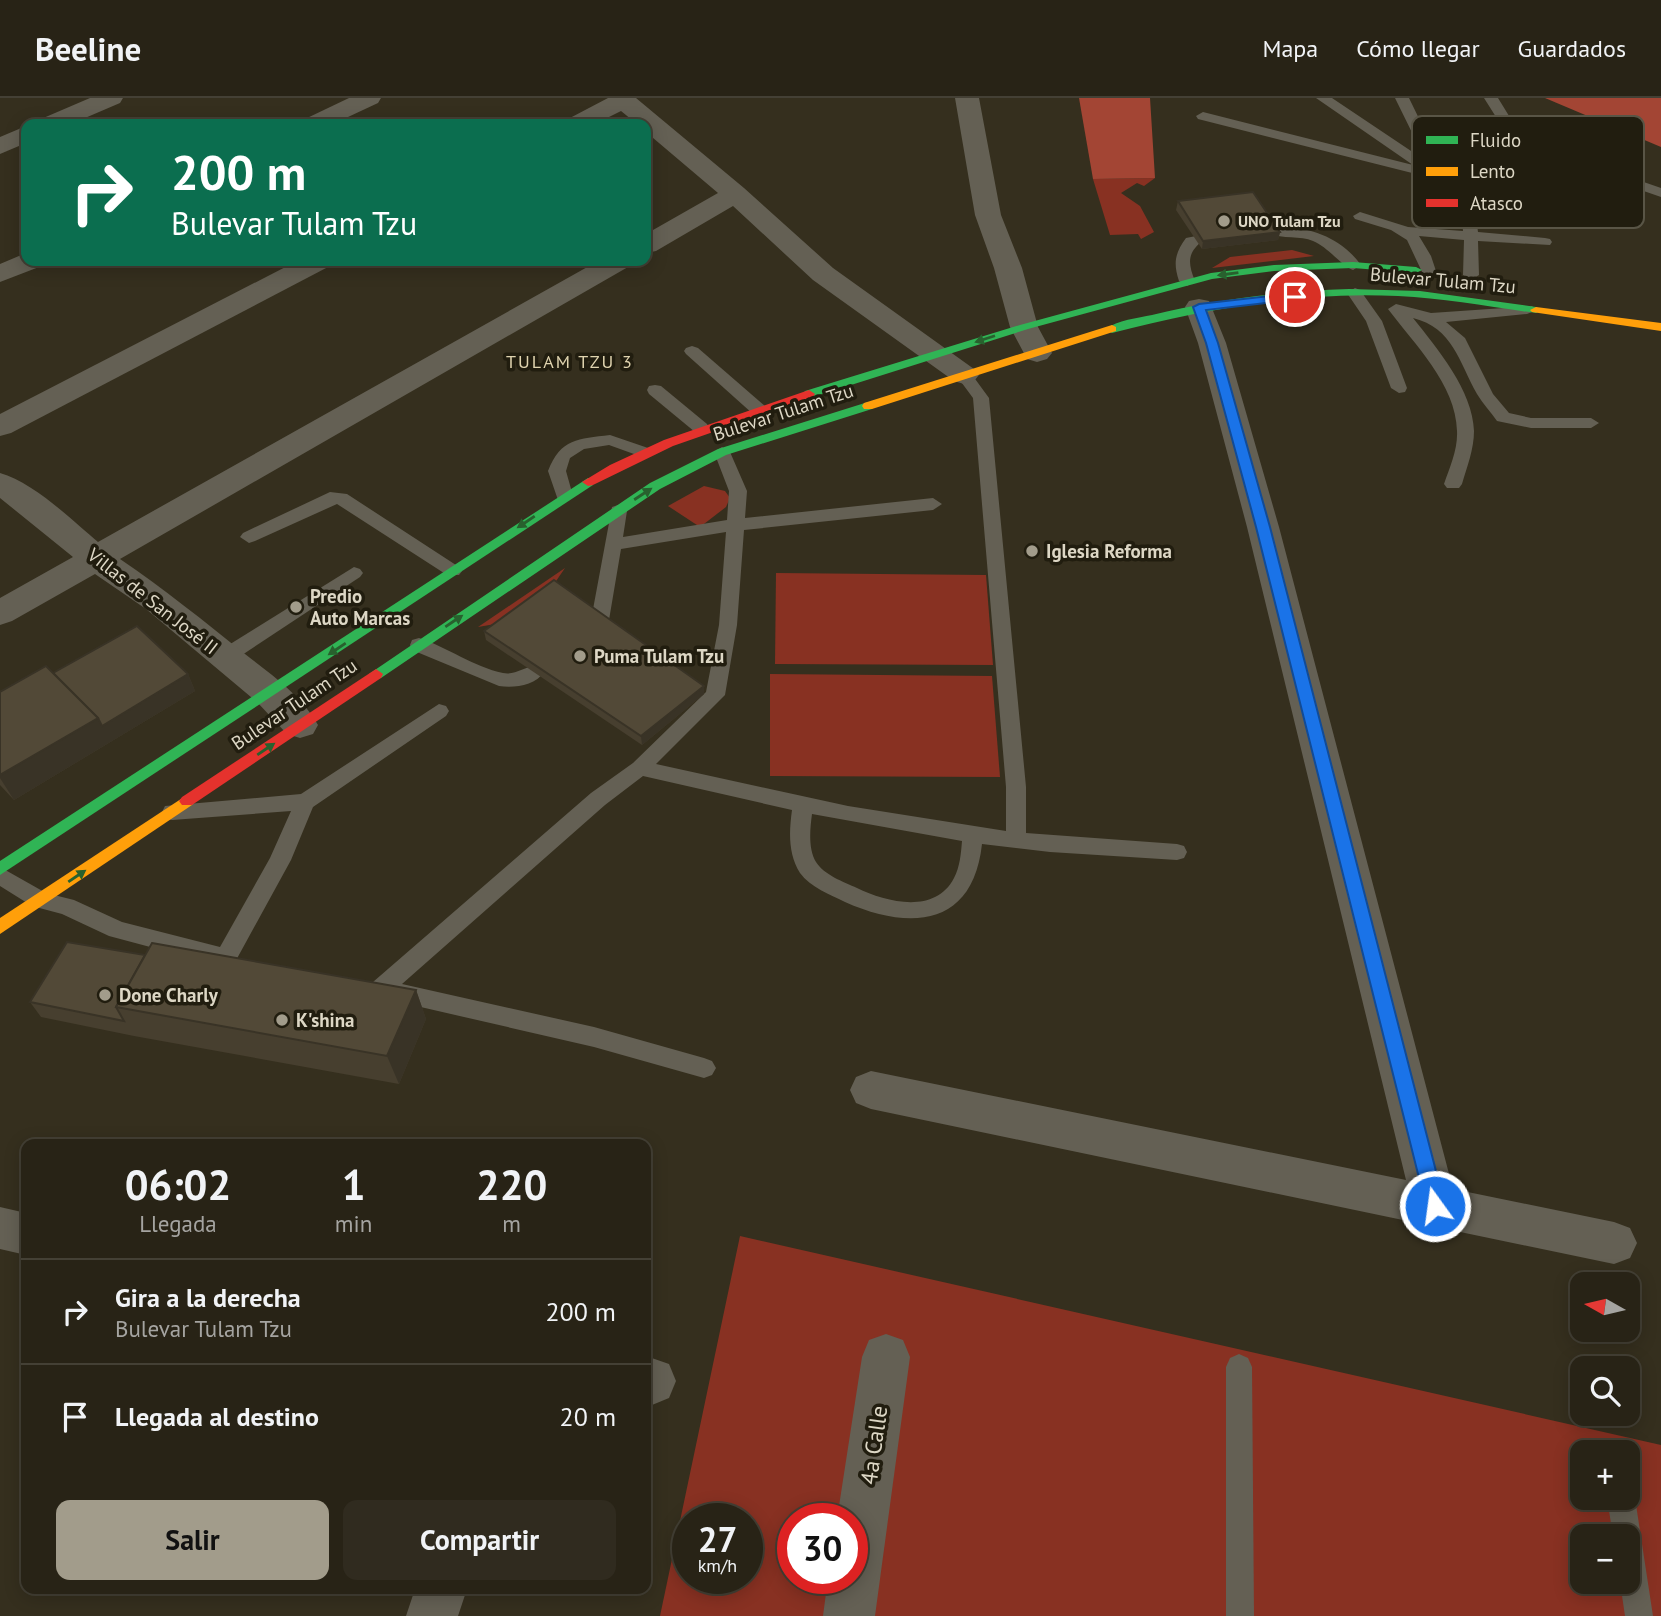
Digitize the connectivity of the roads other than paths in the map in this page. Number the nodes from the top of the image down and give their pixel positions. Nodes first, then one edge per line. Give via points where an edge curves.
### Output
1 (111, 98) edge
2 (369, 98) edge
3 (967, 98) edge
4 (1323, 98) edge
5 (1402, 98) edge
6 (1491, 98) edge
7 (622, 99) edge
8 (1203, 116) dead end
9 (1413, 116) edge
10 (1502, 116) edge
11 (62, 119) edge
12 (325, 119) edge
13 (586, 119) edge
14 (646, 119) edge
15 (651, 123) edge
16 (21, 136) edge
17 (0, 146) edge
18 (1412, 158) edge
19 (1412, 174) edge
20 (1644, 187) edge
21 (1661, 193) edge
22 (735, 194) junction
23 (1360, 216) dead end
24 (1468, 228) edge
25 (1272, 231) edge
26 (1409, 231) junction
27 (1471, 236) junction
28 (1196, 240) edge
29 (651, 242) edge
30 (1545, 242) dead end
31 (21, 265) edge
32 (1353, 265) junction
33 (308, 266) edge
34 (609, 266) edge
35 (1428, 271) junction
36 (0, 274) edge
37 (1478, 276) joint
38 (1381, 292) junction
39 (1355, 293) junction
40 (1193, 294) junction
41 (1529, 309) junction
42 (1398, 310) junction
43 (1431, 318) junction
44 (1024, 327) junction
45 (1661, 327) edge
46 (692, 351) dead end
47 (1037, 353) junction
48 (934, 356) junction
49 (964, 375) junction
50 (1399, 388) dead end
51 (655, 390) dead end
52 (759, 410) junction
53 (1591, 423) dead end
54 (0, 426) edge
55 (701, 428) junction
56 (722, 452) junction
57 (645, 453) junction
58 (0, 483) edge
59 (1452, 484) dead end
60 (564, 496) junction
61 (933, 504) dead end
62 (618, 511) junction
63 (736, 525) junction
64 (249, 537) dead end
65 (613, 544) junction
66 (97, 559) junction
67 (453, 571) junction
68 (354, 573) dead end
69 (0, 613) edge
70 (388, 614) junction
71 (600, 620) edge
72 (419, 645) junction
73 (226, 656) junction
74 (534, 672) edge
75 (270, 693) junction
76 (439, 711) dead end
77 (300, 725) junction
78 (640, 768) junction
79 (305, 802) junction
80 (803, 804) junction
81 (172, 812) junction
82 (973, 835) junction
83 (1016, 840) junction
84 (1177, 852) dead end
85 (0, 869) edge
86 (0, 875) edge
87 (40, 900) junction
88 (0, 927) edge
89 (225, 958) junction
90 (249, 963) edge
91 (357, 984) edge
92 (381, 989) junction
93 (704, 1068) dead end
94 (871, 1090) dead end
95 (1435, 1206) junction
96 (0, 1228) edge
97 (21, 1233) edge
98 (1614, 1243) dead end
99 (886, 1357) dead end
100 (1239, 1367) dead end
101 (439, 1594) edge
102 (1636, 1594) edge
103 (432, 1616) edge
104 (849, 1616) edge
105 (1240, 1616) edge
106 (1639, 1616) edge

1 - 11 street
2 - 12 street
3 - 44 street via 988,215
4 - 18 lane
5 - 9 lane
6 - 10 lane
7 - 13 street
7 - 14 street
8 - 19 lane
15 - 22 street
16 - 17 street
20 - 21 lane
22 - 29 street
22 - 48 street via 823,274
23 - 26 lane
24 - 27 lane
25 - 32 lane via 1303,233 1325,241 1345,252
26 - 27 lane
26 - 35 lane
27 - 30 lane
27 - 37 lane
28 - 40 lane via 1182,251 1181,265
31 - 36 street
32 - 35 main road, Bulevar Tulam Tzu
32 -> 40 main road, Bulevar Tulam Tzu via 1273,268
33 - 54 street
34 - 66 street
35 - 37 main road, Bulevar Tulam Tzu
38 - 39 main road, Bulevar Tulam Tzu
38 - 41 main road, Bulevar Tulam Tzu
38 - 42 lane
39 - 40 main road, Bulevar Tulam Tzu
39 - 50 lane via 1374,321
40 - 44 main road, Bulevar Tulam Tzu
40 - 47 main road, Bulevar Tulam Tzu via 1158,315
40 - 95 street via 1212,343 1263,527
41 - 43 lane
41 - 45 main road, Bulevar Tulam Tzu
42 - 43 lane
42 - 59 lane via 1431,350 1465,426 1462,456
43 - 53 lane via 1457,338 1486,395 1503,417
44 - 47 street
44 -> 48 main road, Bulevar Tulam Tzu
46 - 52 lane
47 - 49 main road, Bulevar Tulam Tzu
48 - 49 street
48 - 52 main road, Bulevar Tulam Tzu
49 - 56 main road, Bulevar Tulam Tzu
49 - 83 lane via 981,398 1016,787
51 - 55 lane
52 - 55 main road, Bulevar Tulam Tzu
55 - 57 main road, Bulevar Tulam Tzu
62 -> 56 main road, Bulevar Tulam Tzu
56 - 63 lane via 738,491
57 - 60 main road, Bulevar Tulam Tzu
57 - 60 lane via 610,440 580,444 563,455 557,471
58 - 66 street, Villas de San José II
60 -> 67 main road, Bulevar Tulam Tzu
61 - 63 lane
62 - 65 lane
72 -> 62 main road, Bulevar Tulam Tzu
63 - 65 lane
63 - 78 lane via 715,695
64 - 67 lane via 330,498 341,498
65 - 71 lane
66 - 69 street
66 - 73 street, Villas de San José II
67 - 70 main road, Bulevar Tulam Tzu
68 - 73 lane
70 - 72 main road
70 -> 75 main road, Bulevar Tulam Tzu
72 - 74 lane via 499,679 513,681
72 - 77 main road, Bulevar Tulam Tzu
73 - 75 street, Villas de San José II
75 - 77 street, Villas de San José II
75 - 85 main road, Bulevar Tulam Tzu
76 - 79 lane
81 -> 77 main road, Bulevar Tulam Tzu
78 - 80 lane
78 - 92 lane via 598,799
79 - 81 lane
79 - 89 lane via 280,860
80 - 82 lane
80 - 82 lane via 799,836 805,864 823,881 876,907 915,912 942,903 960,886 969,865
87 -> 81 main road, Bulevar Tulam Tzu
82 - 83 lane
83 - 84 lane
86 - 87 lane
87 - 88 main road, Bulevar Tulam Tzu
87 - 89 lane via 66,906 117,930
89 - 90 lane
91 - 92 lane
92 - 93 lane via 594,1037
94 - 95 street
95 - 98 street
96 - 97 street
99 - 104 street, 4a Calle
100 - 105 lane
101 - 103 street
102 - 106 lane

